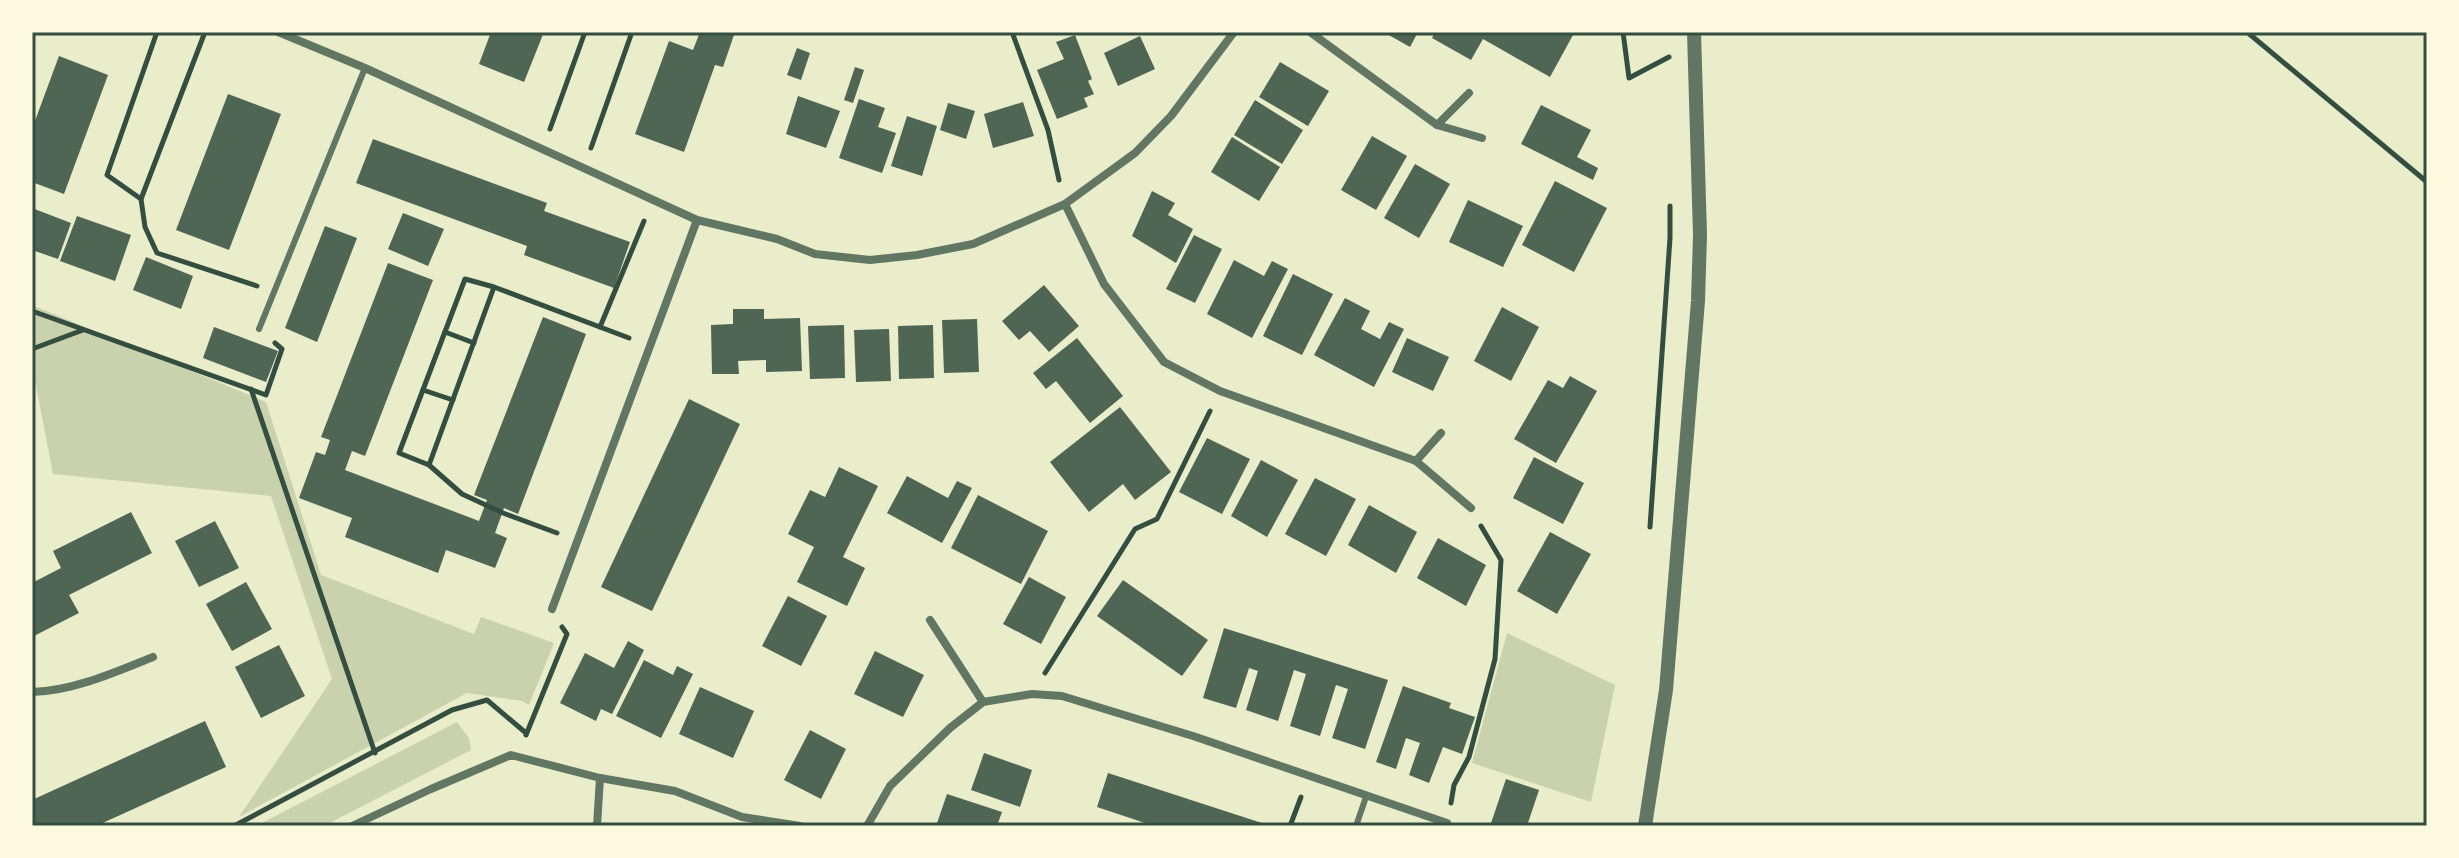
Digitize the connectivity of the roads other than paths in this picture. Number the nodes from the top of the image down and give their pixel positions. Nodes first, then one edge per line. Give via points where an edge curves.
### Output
1 (278, 32) edge
2 (1234, 32) edge
3 (1310, 32) edge
4 (1694, 37) edge
5 (365, 68) junction
6 (1469, 93) dead end
7 (1437, 125) junction
8 (1482, 138) dead end
9 (1065, 204) junction
10 (697, 220) junction
11 (259, 329) road end
12 (1441, 433) dead end
13 (1416, 461) junction
14 (1471, 508) road end
15 (552, 609) road end
16 (930, 620) dead end
17 (153, 657) dead end
18 (32, 692) edge
19 (983, 702) junction
20 (600, 778) junction
21 (1366, 797) junction
22 (1447, 823) road end
23 (352, 826) edge
24 (597, 826) edge
25 (800, 826) edge
26 (867, 826) edge
27 (1356, 826) edge
28 (1645, 826) edge

1 - 5 street
2 - 9 street via 1171,116 1135,153
3 - 7 street
4 - 28 street via 1698,301 1666,690
5 - 10 street
5 - 11 lane
6 - 7 street
7 - 8 street
9 - 10 street via 973,244 870,260 815,254
9 - 13 street via 1104,284 1164,362 1220,391
10 - 15 street
12 - 13 street
13 - 14 street
16 - 19 street
17 - 18 street via 110,674
19 - 21 street via 1032,694 1062,696
19 - 26 street via 890,786
20 - 23 street via 511,755
20 - 24 street
20 - 25 street via 675,791 742,817
21 - 22 street
21 - 27 lane

